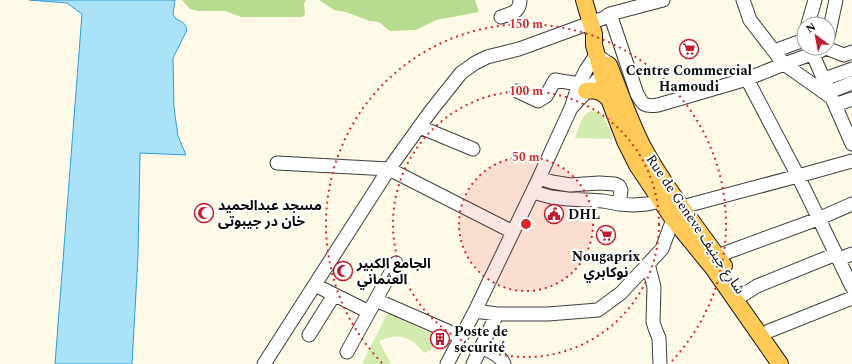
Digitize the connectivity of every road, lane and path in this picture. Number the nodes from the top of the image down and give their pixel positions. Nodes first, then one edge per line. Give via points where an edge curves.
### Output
1 (520, 0) edge
2 (584, 0) edge
3 (663, 0) edge
4 (743, 0) edge
5 (815, 0) edge
6 (836, 0) edge
7 (610, 14) junction
8 (810, 16) edge
9 (833, 16) edge
10 (501, 17) dead end
11 (592, 28) junction
12 (796, 43) edge
13 (774, 51) junction
14 (836, 52) edge
15 (852, 52) edge
16 (801, 56) edge
17 (813, 56) edge
18 (602, 64) junction
19 (784, 64) junction
20 (852, 69) edge
21 (747, 79) junction
22 (824, 79) junction
23 (852, 83) edge
24 (582, 88) junction
25 (516, 91) dead end
26 (832, 98) junction
27 (609, 99) junction
28 (852, 99) edge
29 (846, 115) edge
30 (420, 127) junction
31 (849, 129) edge
32 (852, 143) edge
33 (473, 149) dead end
34 (852, 161) edge
35 (277, 163) dead end
36 (389, 169) junction
37 (798, 176) junction
38 (539, 178) junction
39 (533, 192) junction
40 (661, 201) junction
41 (619, 204) junction
42 (852, 204) edge
43 (677, 213) junction
44 (818, 219) junction
45 (513, 232) junction
46 (852, 254) edge
47 (717, 256) junction
48 (837, 257) junction
49 (396, 263) dead end
50 (648, 264) junction
51 (315, 285) junction
52 (852, 287) edge
53 (334, 295) junction
54 (739, 297) junction
55 (852, 298) edge
56 (376, 300) junction
57 (475, 311) junction
58 (369, 312) junction
59 (497, 314) junction
60 (769, 331) junction
61 (309, 336) dead end
62 (461, 337) junction
63 (481, 347) junction
64 (347, 352) dead end
65 (264, 364) edge
66 (447, 364) edge
67 (473, 364) edge
68 (504, 364) edge
69 (660, 364) edge
70 (780, 364) edge
71 (792, 364) edge

1 - 10 street via 519,9
2 - 11 main road, Rue de Genève شارع جينيف
3 - 7 street
4 - 13 street via 750,20
5 - 8 street
6 - 9 street
7 - 11 street
7 - 21 street via 637,94 645,105 658,105
11 - 18 main road, Rue de Genève شارع جينيف via 594,45
11 - 30 street via 487,57 475,63 461,73
12 - 13 street
13 - 19 street
14 - 15 street via 844,55
16 - 19 street
17 - 22 street
18 - 24 street
18 - 24 street via 582,77
18 - 27 main road, Rue de Genève شارع جينيف
18 - 43 main road, Rue de Genève شارع جينيف
19 - 21 street
19 - 26 street
20 - 22 street
21 - 37 street
22 - 26 street
23 - 26 street
24 - 25 street via 555,80 546,96 538,101
24 - 27 main road via 602,92
24 - 38 street
26 - 28 street
26 - 29 street
27 - 40 main road, Rue de Genève شارع جينيف via 637,165
29 - 31 street
30 - 33 street
30 - 36 street
31 - 32 street
34 - 37 street
35 - 36 street
36 - 45 street
36 - 51 street
37 - 43 street
37 - 44 street
38 - 39 street
38 - 41 street via 570,185 616,184 621,190
39 - 41 street
39 - 45 street
40 - 41 street
40 - 43 main road, Rue de Genève شارع جينيف
42 - 44 street
43 - 47 main road, Rue de Genève شارع جينيف
43 - 50 street via 662,249
43 - 54 main road, Rue de Genève شارع جينيف via 713,268
44 - 47 street
44 - 48 street
45 - 57 street
46 - 48 street
47 - 54 main road, Rue de Genève شارع جينيف
48 - 52 street
48 - 54 street via 757,286
49 - 56 street
50 - 59 street via 620,293 598,310 548,314
50 - 69 street via 654,286 653,322 659,338
51 - 53 street
51 - 65 street
53 - 58 street
53 - 61 street
54 - 60 main road, Rue de Genève شارع جينيف
54 - 70 main road, Rue de Genève شارع جينيف
55 - 60 street
56 - 58 street
56 - 62 street
57 - 59 street
57 - 62 street
58 - 64 street
59 - 63 street
60 - 71 main road, Rue de Genève شارع جينيف
62 - 66 street
63 - 67 street
63 - 68 street via 499,356

